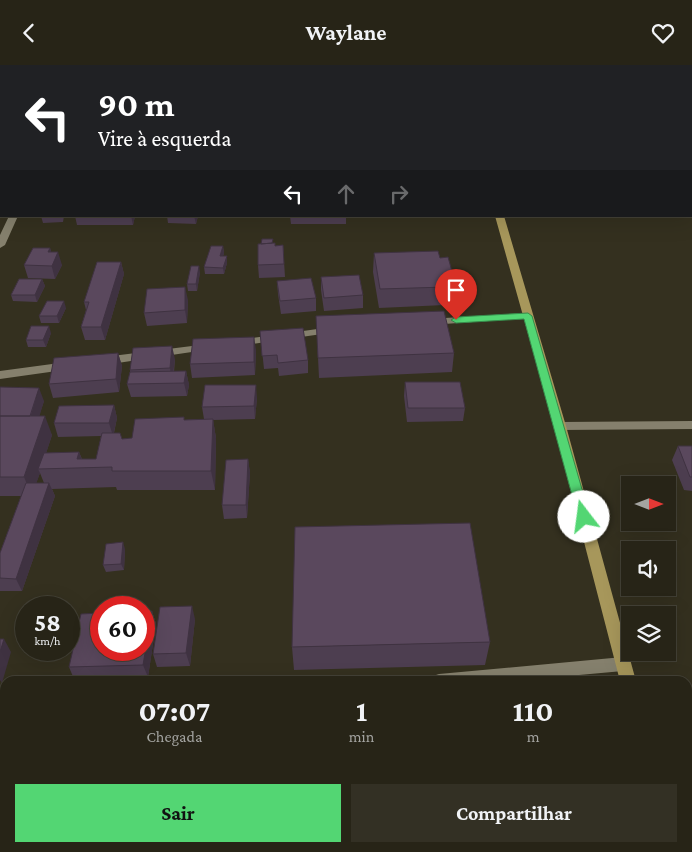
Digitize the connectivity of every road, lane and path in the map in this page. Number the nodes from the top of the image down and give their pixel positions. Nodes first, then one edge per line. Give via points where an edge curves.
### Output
1 (14, 217) edge
2 (499, 217) edge
3 (0, 245) edge
4 (528, 316) junction
5 (414, 323) edge
6 (346, 328) edge
7 (0, 375) edge
8 (692, 425) edge
9 (560, 426) junction
10 (623, 663) junction
11 (490, 676) edge
12 (627, 676) edge

1 - 3 street
2 - 4 main road
4 - 5 street
4 - 9 main road
6 - 7 street
8 - 9 street
9 - 10 main road
10 - 11 street
10 - 12 main road

